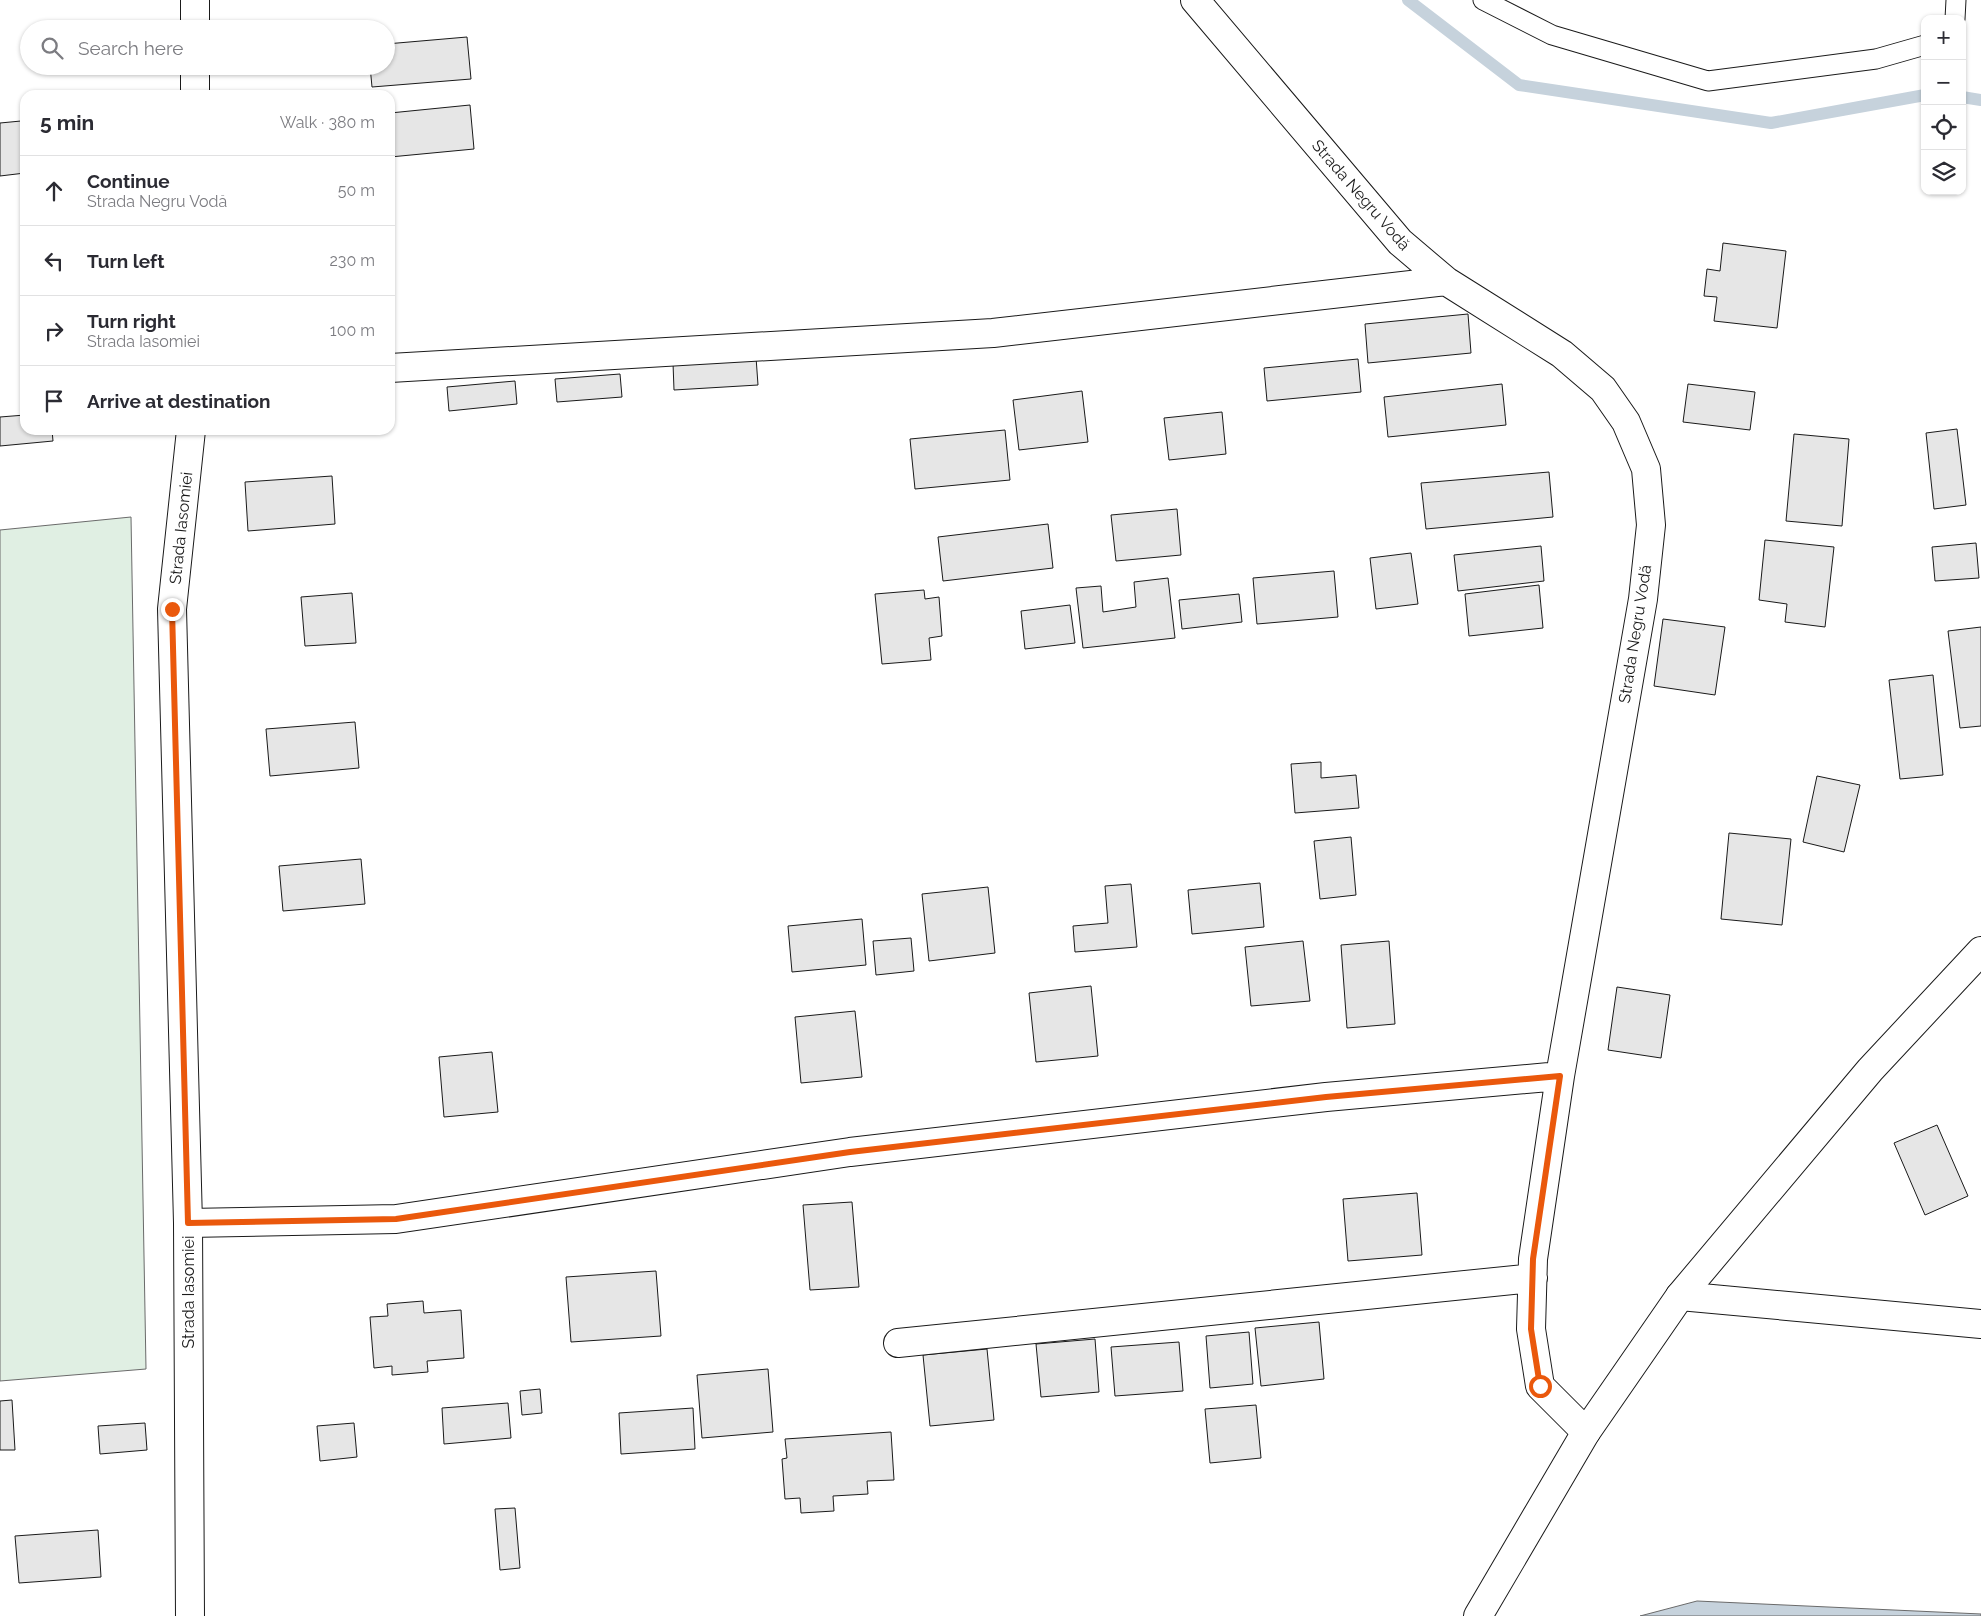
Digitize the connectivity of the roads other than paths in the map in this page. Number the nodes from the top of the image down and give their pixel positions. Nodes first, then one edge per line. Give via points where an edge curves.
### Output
1 (195, 0) edge
2 (1196, 0) edge
3 (1483, 0) edge
4 (1956, 0) edge
5 (1955, 15) edge
6 (195, 20) edge
7 (1921, 46) edge
8 (195, 75) edge
9 (195, 90) edge
10 (1446, 281) junction
11 (395, 368) edge
12 (191, 435) edge
13 (1981, 952) edge
14 (1560, 1076) junction
15 (188, 1223) junction
16 (1532, 1278) junction
17 (1680, 1296) junction
18 (1981, 1324) edge
19 (898, 1343) dead end
20 (1586, 1432) junction
21 (190, 1616) edge
22 (1478, 1616) edge

1 - 6 street
2 - 10 street, Strada Negru Vodă via 1400,242
3 - 7 lane via 1552,34 1708,81 1876,60
4 - 5 lane
8 - 9 street
10 - 11 street via 993,333
10 - 14 street, Strada Negru Vodă via 1562,354 1603,389 1626,422 1646,469 1651,525 1643,599
12 - 15 street, Strada Iasomiei via 172,609
13 - 17 street via 1870,1070
14 - 15 street via 1326,1097 850,1152 396,1219
14 - 16 street, Strada Negru Vodă
15 - 21 street, Strada Iasomiei
16 - 19 street
16 - 20 street, Strada Negru Vodă via 1531,1329 1540,1386
17 - 18 street
17 - 20 street
20 - 22 street

